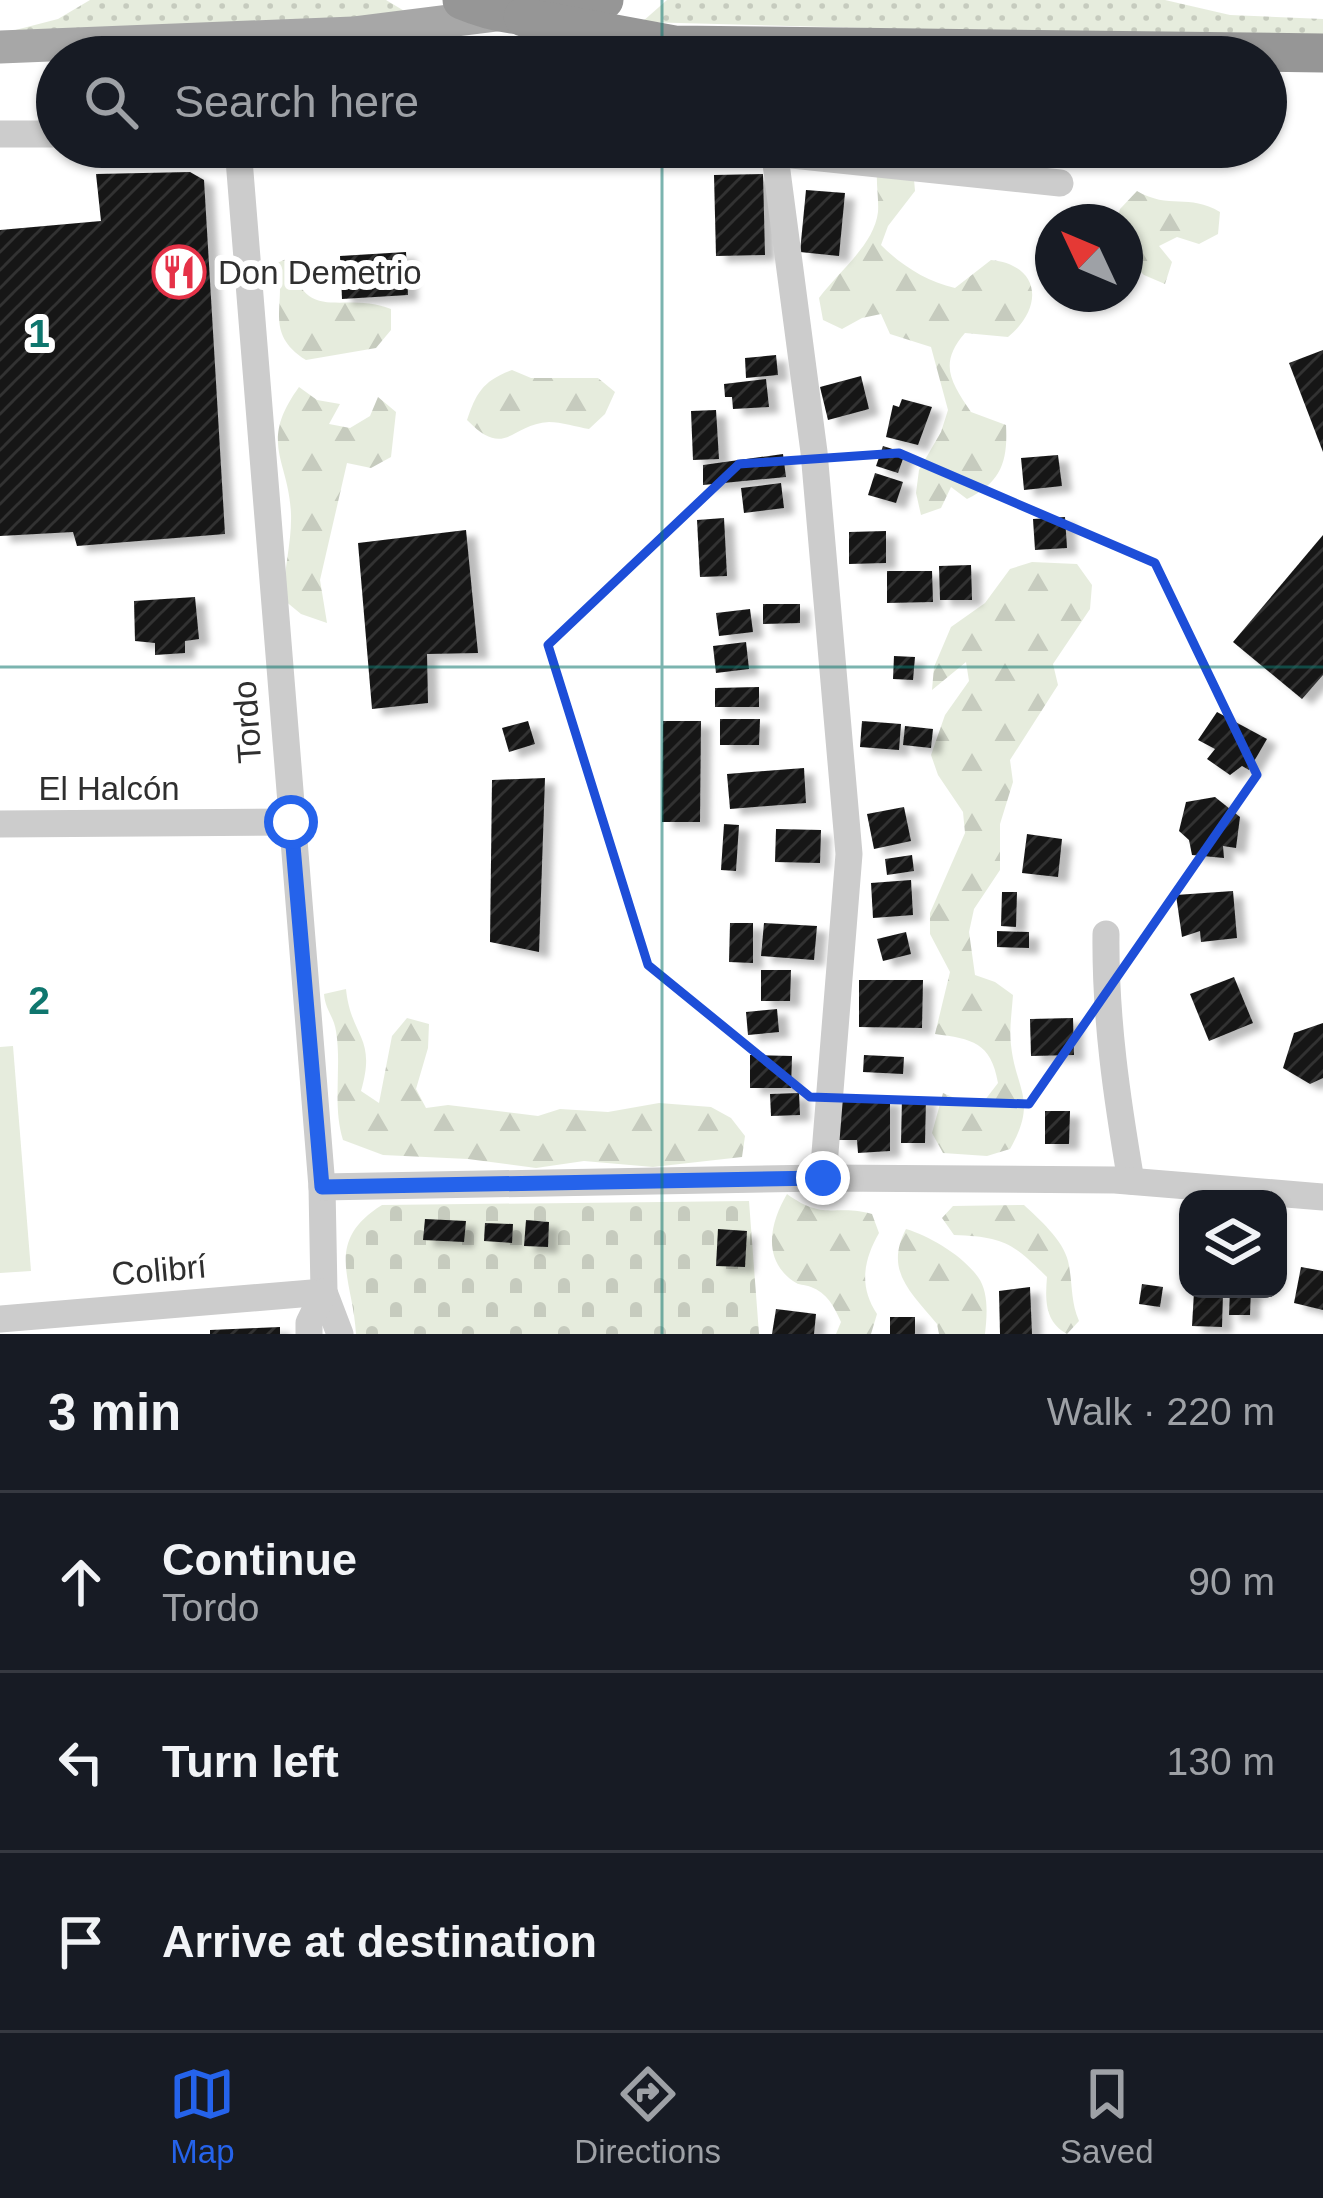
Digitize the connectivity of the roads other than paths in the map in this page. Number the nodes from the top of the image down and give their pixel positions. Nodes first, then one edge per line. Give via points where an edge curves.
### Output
1 (604, 0) edge
2 (494, 10) edge
3 (277, 36) edge
4 (608, 36) edge
5 (36, 46) edge
6 (0, 47) edge
7 (1287, 53) edge
8 (1323, 53) edge
9 (0, 134) edge
10 (36, 134) edge
11 (240, 168) edge
12 (777, 168) edge
13 (902, 168) edge
14 (1060, 183) dead end
15 (291, 822) junction
16 (0, 824) edge
17 (1106, 934) dead end
18 (823, 1178) junction
19 (1131, 1181) junction
20 (322, 1187) junction
21 (1323, 1197) edge
22 (324, 1292) junction
23 (0, 1319) edge
24 (309, 1334) edge
25 (340, 1334) edge

1 - 2 highway via 578,10
2 - 3 main road via 353,33
2 - 4 highway
5 - 6 main road
7 - 8 highway
9 - 10 street
11 - 15 street, Tordo
12 - 18 street via 814,452 849,854
13 - 14 street
15 - 16 street, El Halcón
15 - 20 street, Tordo
17 - 19 street
18 - 19 street
18 - 20 street
19 - 21 street
20 - 22 street, Tordo
22 - 23 street, Colibrí
22 - 24 street, Tordo
22 - 25 street, Tordo

